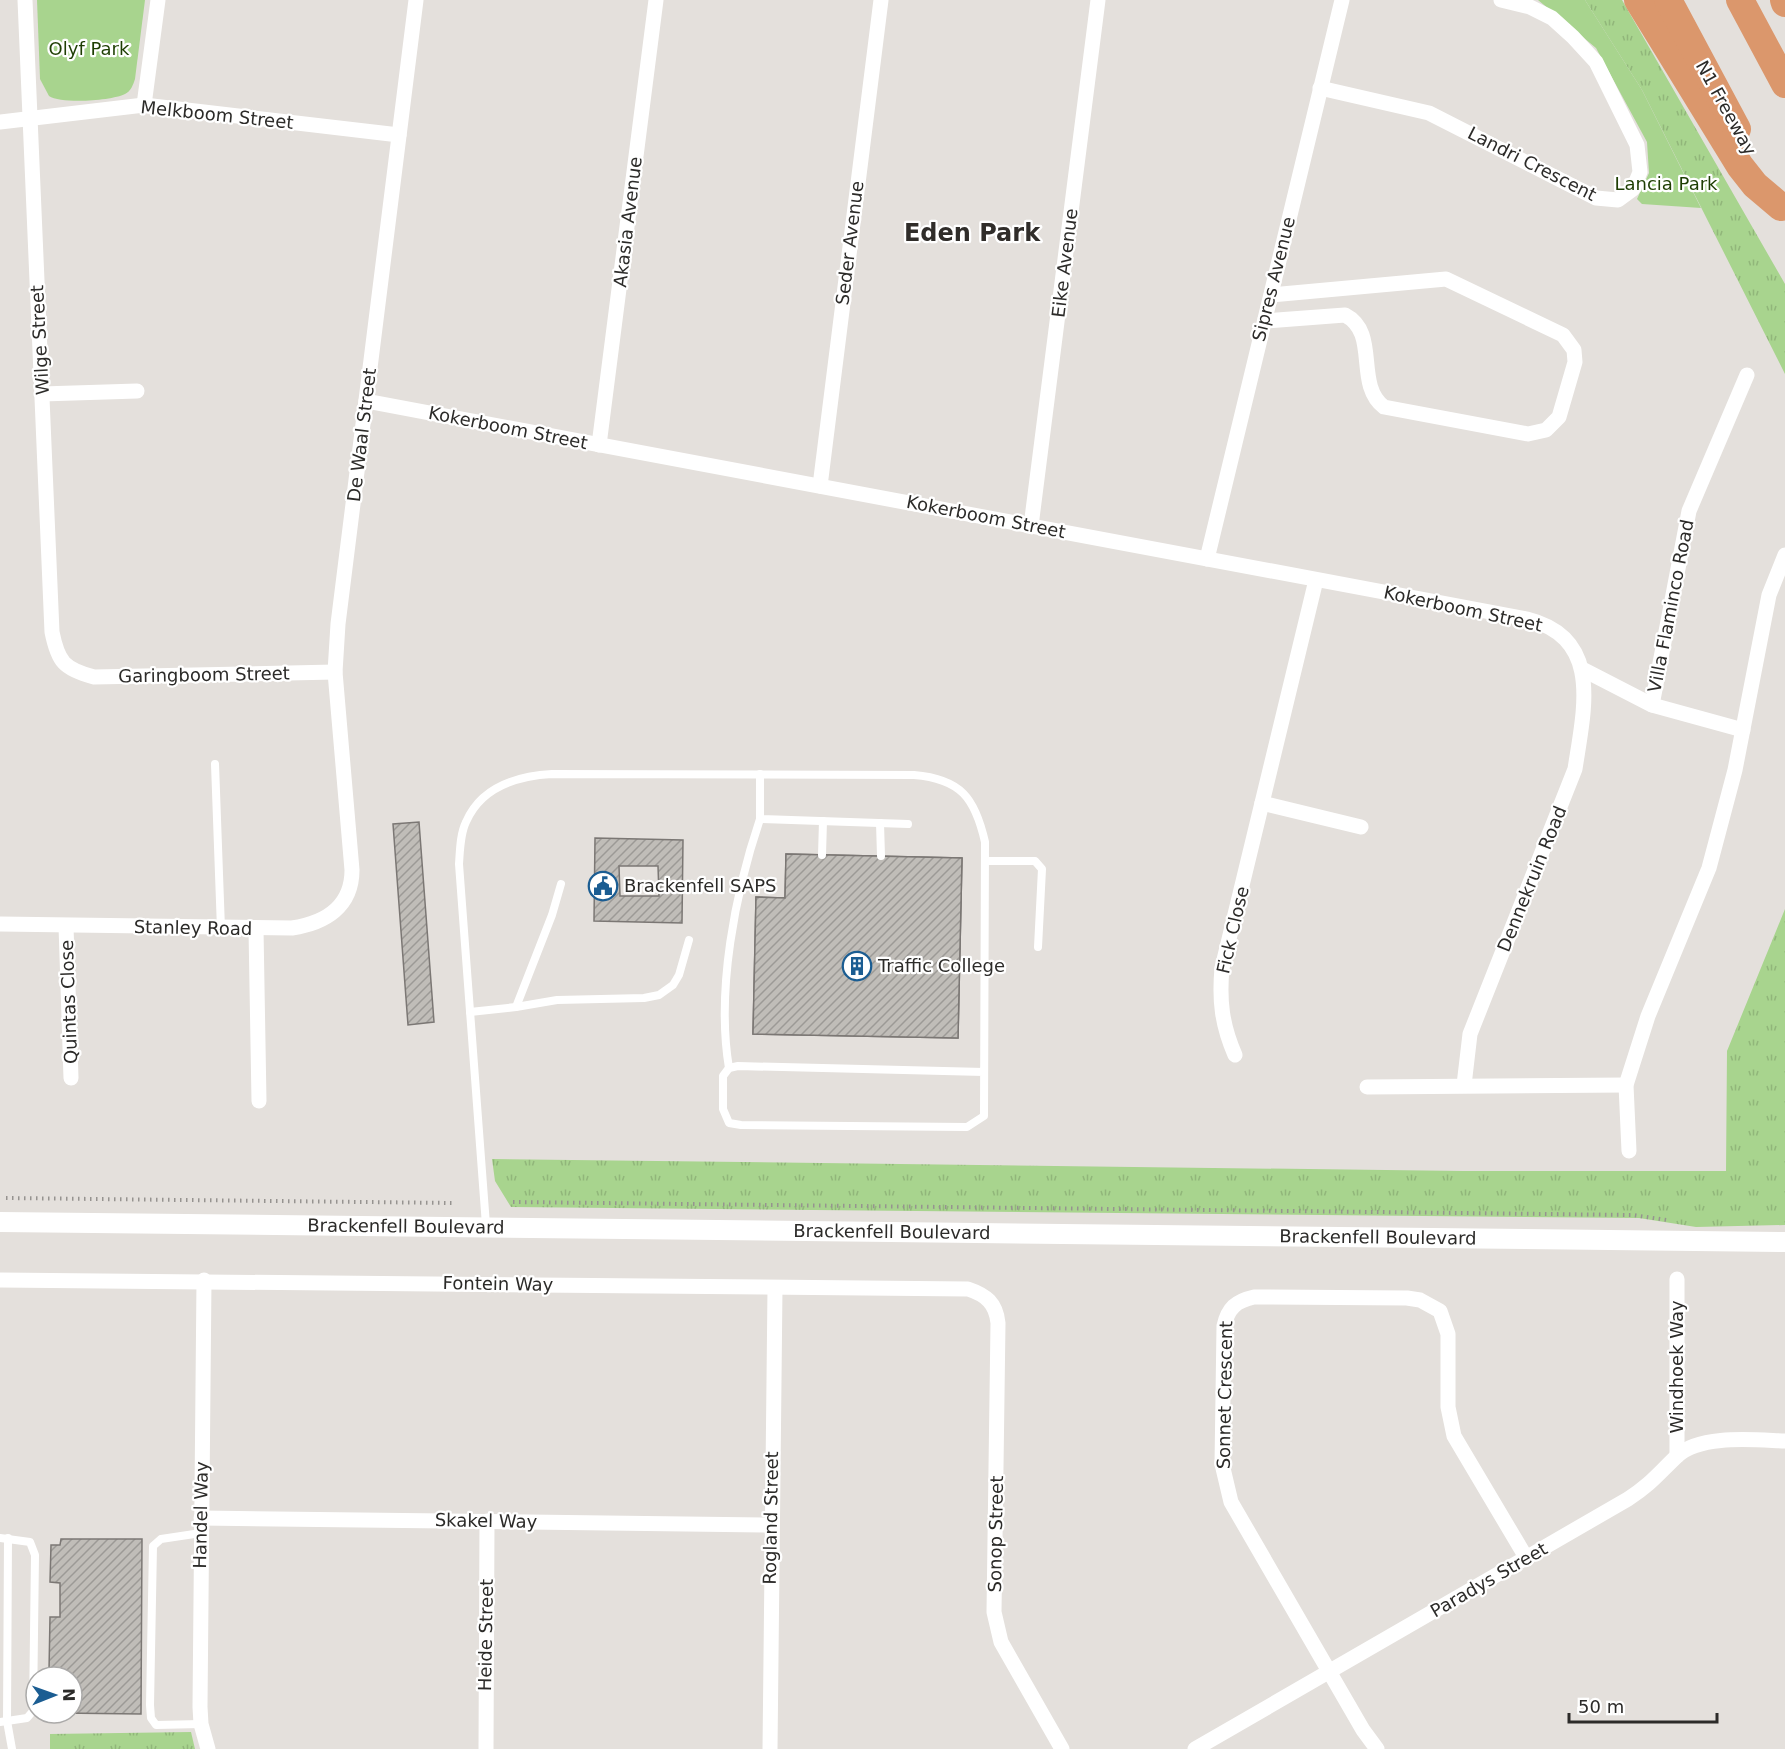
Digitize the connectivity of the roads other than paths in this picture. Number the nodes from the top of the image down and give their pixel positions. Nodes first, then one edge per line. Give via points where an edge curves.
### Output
1 (25, 0) edge
2 (158, 0) edge
3 (416, 0) edge
4 (656, 0) edge
5 (881, 0) edge
6 (1098, 0) edge
7 (1342, 0) edge
8 (1501, 0) edge
9 (1638, 0) edge
10 (1668, 0) edge
11 (1740, 0) edge
12 (1785, 84) edge
13 (1320, 88) junction
14 (144, 105) junction
15 (30, 120) junction
16 (0, 122) edge
17 (399, 135) junction
18 (1783, 211) edge
19 (1271, 295) junction
20 (1264, 321) junction
21 (1747, 375) dead end
22 (137, 391) dead end
23 (42, 394) junction
24 (366, 401) junction
25 (599, 445) junction
26 (820, 486) junction
27 (1031, 526) junction
28 (1785, 555) edge
29 (1207, 559) junction
30 (1316, 580) junction
31 (1584, 670) junction
32 (75, 672) joint
33 (335, 672) junction
34 (1652, 705) junction
35 (1743, 730) junction
36 (215, 764) dead end
37 (760, 774) junction
38 (1262, 803) junction
39 (760, 819) junction
40 (823, 821) junction
41 (880, 823) junction
42 (908, 824) dead end
43 (1361, 827) dead end
44 (822, 855) dead end
45 (881, 856) dead end
46 (986, 861) junction
47 (352, 870) joint
48 (561, 884) dead end
49 (0, 924) edge
50 (66, 926) junction
51 (221, 929) junction
52 (256, 929) junction
53 (689, 940) dead end
54 (1038, 947) dead end
55 (516, 1007) junction
56 (470, 1012) junction
57 (1235, 1055) dead end
58 (729, 1068) junction
59 (984, 1072) junction
60 (71, 1078) dead end
61 (1464, 1085) junction
62 (1626, 1085) junction
63 (1367, 1087) dead end
64 (259, 1101) dead end
65 (1629, 1151) dead end
66 (0, 1222) edge
67 (487, 1230) junction
68 (1785, 1242) edge
69 (1677, 1279) dead end
70 (0, 1280) edge
71 (204, 1280) junction
72 (775, 1288) junction
73 (992, 1303) joint
74 (1785, 1441) edge
75 (1677, 1456) junction
76 (487, 1521) junction
77 (771, 1525) junction
78 (201, 1526) junction
79 (4, 1538) edge
80 (1527, 1559) junction
81 (1330, 1671) junction
82 (3, 1721) edge
83 (201, 1724) junction
84 (12, 1749) edge
85 (208, 1749) edge
86 (486, 1749) edge
87 (770, 1749) edge
88 (1062, 1749) edge
89 (1195, 1749) edge
90 (1377, 1749) edge

1 - 15 street, Wilge Street
2 - 14 street
3 - 17 street, De Waal Street
4 - 25 street, Akasia Avenue
5 - 26 street, Seder Avenue
6 - 27 street, Eike Avenue
7 - 13 street, Sipres Avenue
8 - 13 street, Landri Crescent via 1530,7 1552,18 1596,62 1640,154 1637,182 1626,196 1611,201 1596,198 1429,113
9 - 18 highway via 1740,166
10 - 18 highway, N1 Freeway
11 - 12 highway
13 - 19 street, Sipres Avenue
14 - 15 street, Melkboom Street
14 - 17 street, Melkboom Street
15 - 16 street, Melkboom Street
15 - 23 street, Wilge Street
17 - 24 street, De Waal Street
19 - 20 street, Sipres Avenue
19 - 20 street via 1446,279 1563,335 1574,350 1573,373 1559,417 1546,430 1528,434 1384,407 1371,392 1362,329 1345,315
20 - 29 street, Sipres Avenue
21 - 34 street, Villa Flaminco Road via 1689,512
22 - 23 street
23 - 32 street, Wilge Street via 52,632 56,651
24 - 25 street, Kokerboom Street
24 - 33 street, De Waal Street
25 - 26 street, Kokerboom Street
26 - 27 street, Kokerboom Street
27 - 29 street, Kokerboom Street
28 - 35 street via 1768,595
29 - 30 street, Kokerboom Street
30 - 31 street, Kokerboom Street via 1541,623 1566,638
30 - 38 street, Fick Close
31 - 34 street, Villa Flaminco Road
31 - 61 street, Dennekruin Road via 1575,769 1470,1034
32 - 33 street, Garingboom Street via 94,676
33 - 47 street, De Waal Street
34 - 35 street, Villa Flaminco Road
35 - 62 street via 1702,887 1648,1016
36 - 51 lane
37 - 39 lane
37 - 46 lane via 914,775 943,780 960,789 972,802 986,842
37 - 56 lane via 552,774 500,784 465,822 462,840 459,864
38 - 43 street
38 - 57 street, Fick Close via 1222,968 1222,1022
39 - 40 lane
39 - 58 lane via 733,922 723,1036
40 - 41 lane
40 - 44 lane
41 - 42 lane
41 - 45 lane
46 - 54 lane via 1040,864
46 - 59 lane
47 - 52 street, Stanley Road via 346,900 328,917 308,926
48 - 55 lane
49 - 50 street, Stanley Road
50 - 51 street, Stanley Road
50 - 60 street, Quintas Close
51 - 52 street, Stanley Road
52 - 64 street
53 - 55 lane via 679,975 659,995 590,997
55 - 56 lane
56 - 67 lane
58 - 59 lane
58 - 59 lane via 721,1082 725,1118 741,1125 967,1127 984,1116
61 - 62 street
61 - 63 street
62 - 65 street
66 - 67 street, Brackenfell Boulevard
67 - 68 street, Brackenfell Boulevard
69 - 75 street, Windhoek Way
70 - 71 street, Fontein Way
71 - 72 street, Fontein Way
71 - 78 street, Handel Way
72 - 73 street, Fontein Way via 968,1290 982,1294
72 - 77 street, Rogland Street
73 - 88 street, Sonop Street via 997,1312 999,1342 994,1612 1001,1642
74 - 75 street, Paradys Street via 1723,1441 1691,1446
75 - 80 street, Paradys Street via 1647,1487
76 - 77 street, Skakel Way
76 - 78 street, Skakel Way
76 - 86 street, Heide Street
77 - 87 street, Rogland Street
78 - 83 street, Handel Way
78 - 83 lane via 161,1539 153,1546 150,1705 151,1719 156,1725
79 - 82 lane
79 - 82 lane via 30,1542 35,1568 33,1712 27,1718
80 - 81 street, Paradys Street
80 - 81 street, Sonnet Crescent via 1454,1436 1448,1407 1448,1334 1433,1305 1407,1298 1269,1297 1234,1304 1227,1311 1224,1326 1225,1485 1244,1527
81 - 89 street, Paradys Street
81 - 90 street, Sonnet Crescent
82 - 84 lane
83 - 85 street, Handel Way

